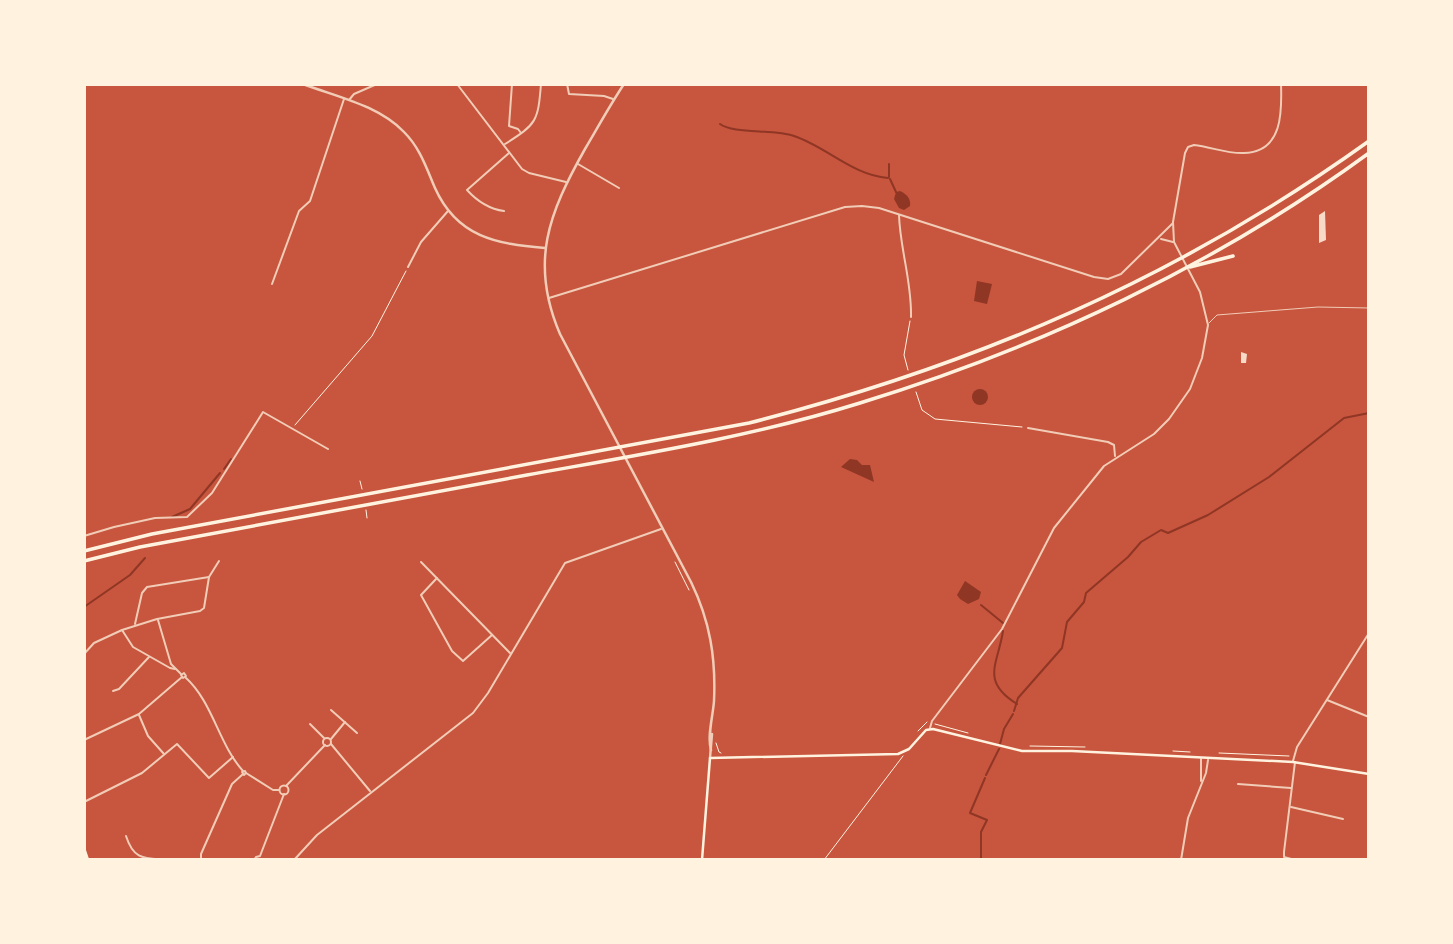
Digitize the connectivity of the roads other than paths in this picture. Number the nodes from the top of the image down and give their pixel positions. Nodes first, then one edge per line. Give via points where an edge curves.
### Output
1 (303, 84) edge
2 (377, 84) edge
3 (457, 84) edge
4 (512, 84) edge
5 (541, 84) edge
6 (567, 84) edge
7 (624, 84) edge
8 (1281, 84) edge
9 (347, 100) junction
10 (614, 100) junction
11 (521, 133) junction
12 (1369, 141) edge
13 (503, 145) junction
14 (509, 153) junction
15 (1369, 153) edge
16 (578, 163) junction
17 (567, 182) junction
18 (619, 188) dead end
19 (448, 211) junction
20 (504, 211) dead end
21 (899, 215) junction
22 (1173, 222) junction
23 (1159, 238) junction
24 (1174, 242) junction
25 (545, 248) junction
26 (1233, 256) dead end
27 (408, 267) road end
28 (1184, 268) junction
29 (272, 284) dead end
30 (548, 298) junction
31 (1369, 308) edge
32 (911, 317) road end
33 (1208, 325) junction
34 (1028, 428) road end
35 (328, 449) dead end
36 (1115, 457) junction
37 (663, 528) junction
38 (84, 536) edge
39 (84, 551) edge
40 (84, 561) edge
41 (219, 561) dead end
42 (421, 562) dead end
43 (208, 577) junction
44 (437, 578) junction
45 (157, 619) junction
46 (135, 625) junction
47 (122, 630) junction
48 (1369, 633) edge
49 (492, 635) junction
50 (511, 653) junction
51 (84, 654) edge
52 (149, 656) junction
53 (175, 668) junction
54 (183, 676) junction
55 (113, 691) dead end
56 (1326, 700) junction
57 (331, 710) dead end
58 (139, 714) junction
59 (1369, 717) edge
60 (345, 722) junction
61 (310, 724) dead end
62 (930, 729) junction
63 (711, 731) junction
64 (357, 733) dead end
65 (325, 739) junction
66 (330, 739) junction
67 (84, 740) edge
68 (331, 744) junction
69 (325, 745) junction
70 (711, 750) junction
71 (164, 755) junction
72 (1208, 756) junction
73 (233, 757) junction
74 (710, 758) junction
75 (1202, 758) junction
76 (1294, 762) junction
77 (244, 773) junction
78 (1369, 774) edge
79 (1238, 784) dead end
80 (286, 786) junction
81 (1200, 786) junction
82 (1292, 788) junction
83 (279, 790) junction
84 (370, 792) junction
85 (284, 794) junction
86 (84, 802) edge
87 (1290, 806) junction
88 (1343, 819) dead end
89 (127, 836) dead end
90 (84, 848) edge
91 (260, 856) junction
92 (88, 860) edge
93 (168, 860) edge
94 (202, 860) edge
95 (254, 860) edge
96 (262, 860) edge
97 (294, 860) edge
98 (702, 860) edge
99 (1181, 860) edge
100 (1295, 860) edge

1 - 9 street
2 - 9 street
3 - 13 street
4 - 11 street via 509,126
5 - 11 street via 536,118
6 - 10 street via 569,94
7 - 10 street
8 - 22 street via 1280,123 1261,148 1248,153 1195,145 1186,150
9 - 19 street via 378,113 405,132
9 - 29 street via 310,201 299,211
10 - 16 street
11 - 13 street
12 - 39 highway via 1251,219 1150,275 1010,340 906,378 749,423 152,534
13 - 14 street
14 - 17 street via 529,173
14 - 20 street via 467,190 475,200
15 - 28 highway
16 - 17 street
16 - 18 street
17 - 25 street
19 - 25 street via 485,238
19 - 27 street via 421,242
21 - 23 street via 1108,279 1121,274
21 - 30 street via 862,205 845,207
21 - 32 street
22 - 23 street
22 - 24 street
23 - 24 street
24 - 33 street via 1194,278
25 - 30 street
26 - 28 highway
28 - 40 highway via 1001,354 823,414 715,440 153,544
30 - 37 street via 561,334
31 - 33 lane via 1318,307 1217,316
33 - 36 street via 1200,365 1180,405 1154,434
34 - 36 street via 1108,442 1114,445
35 - 38 street via 263,412 226,474 187,517 155,518
36 - 62 street via 1054,528 1002,629
37 - 50 street via 565,564
37 - 63 street via 709,627 715,670
41 - 43 street
42 - 44 street
43 - 45 street via 202,610
43 - 46 street via 147,587
44 - 49 street
44 - 49 street via 421,595 452,651 463,661
45 - 46 street
45 - 53 street
46 - 47 street
47 - 51 street via 94,643
47 - 52 street via 129,643
48 - 56 street
49 - 50 street
50 - 84 street via 473,713
52 - 53 street
52 - 55 street
53 - 54 street
54 - 58 street
54 - 73 street via 200,692
56 - 59 street
56 - 76 street via 1297,747
57 - 60 street
58 - 67 street
58 - 71 street via 148,736
60 - 64 street
60 - 66 street
61 - 65 street
62 - 74 main road via 903,752
62 - 75 main road via 1021,751
63 - 70 street
63 - 70 street
65 - 66 street
65 - 69 street
66 - 68 street
68 - 69 street
68 - 84 street
69 - 80 street
70 - 74 street
71 - 73 street via 177,744 209,778
71 - 86 street via 129,781
72 - 75 main road
72 - 76 main road
72 - 81 street
73 - 77 street
74 - 98 main road
75 - 81 street
76 - 78 main road
76 - 82 street
77 - 83 street
77 - 94 street via 232,784
79 - 82 street
80 - 83 street
80 - 85 street
81 - 99 street via 1188,818
82 - 87 street
83 - 85 street
84 - 97 street
85 - 91 street
87 - 88 street
87 - 100 street via 1284,857
89 - 93 street via 131,850 138,855
90 - 92 main road
91 - 95 street
91 - 96 street

